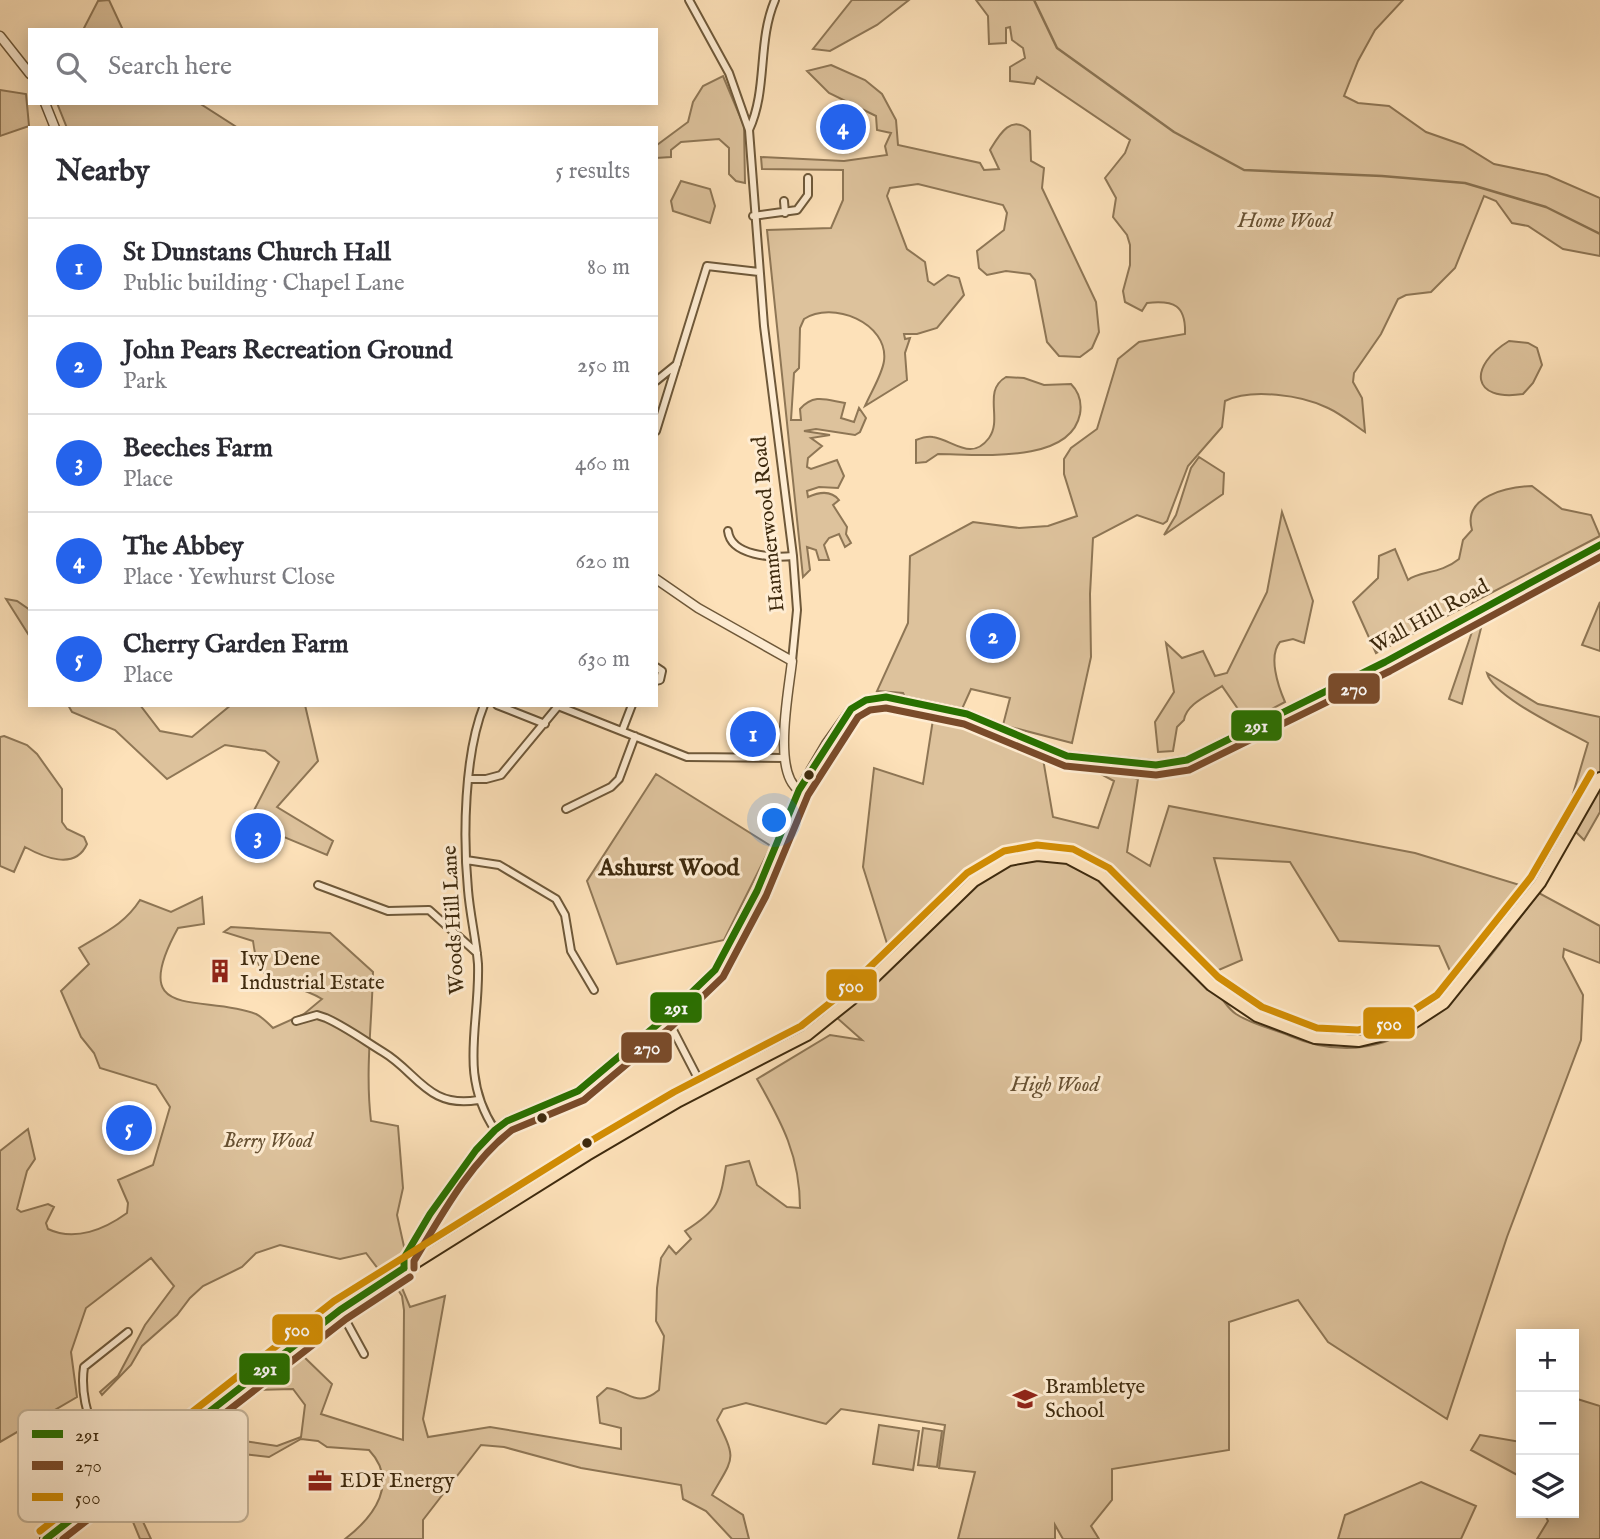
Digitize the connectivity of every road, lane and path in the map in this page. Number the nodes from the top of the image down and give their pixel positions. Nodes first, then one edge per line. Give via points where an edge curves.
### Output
1 (689, 0) edge
2 (775, 0) edge
3 (0, 36) edge
4 (28, 71) edge
5 (46, 105) edge
6 (54, 126) edge
7 (749, 130) junction
8 (808, 178) dead end
9 (784, 201) dead end
10 (785, 214) junction
11 (753, 216) junction
12 (759, 272) junction
13 (677, 364) junction
14 (658, 379) edge
15 (658, 425) edge
16 (728, 531) dead end
17 (1600, 545) edge
18 (793, 556) junction
19 (658, 580) edge
20 (792, 661) junction
21 (483, 707) edge
22 (502, 707) edge
23 (557, 707) edge
24 (561, 707) edge
25 (631, 707) edge
26 (545, 724) junction
27 (622, 731) junction
28 (635, 736) junction
29 (785, 758) junction
30 (1600, 778) edge
31 (470, 779) junction
32 (799, 790) junction
33 (566, 809) dead end
34 (466, 860) junction
35 (318, 885) dead end
36 (477, 953) junction
37 (594, 990) dead end
38 (675, 1009) junction
39 (296, 1021) dead end
40 (658, 1024) junction
41 (673, 1030) junction
42 (703, 1088) junction
43 (478, 1100) junction
44 (495, 1130) junction
45 (404, 1268) junction
46 (340, 1310) junction
47 (128, 1332) dead end
48 (364, 1354) dead end
49 (88, 1410) edge
50 (211, 1410) edge
51 (67, 1522) edge
52 (46, 1539) edge

1 - 7 street, Hammerwood Road via 729,73
2 - 7 street via 766,29 758,110
3 - 4 street
5 - 6 street
7 - 11 street, Hammerwood Road
8 - 10 street via 806,201
9 - 10 street
10 - 11 street
11 - 12 street, Hammerwood Road
12 - 13 street via 707,266
12 - 18 street, Hammerwood Road
13 - 14 street
13 - 15 street
16 - 18 street via 736,547 772,558
17 - 32 street, Wall Hill Road via 1385,662 1187,760 1156,765 1068,755 967,714 875,698 845,715
18 - 20 street, Hammerwood Road via 797,610
19 - 20 street
20 - 29 street, Hammerwood Road
21 - 31 street, Woods Hill Lane
22 - 26 street
23 - 26 street
24 - 27 street
25 - 27 street
26 - 31 street via 501,775
27 - 28 street
28 - 29 street via 687,757
28 - 33 street via 619,779
29 - 32 street, Hammerwood Road via 787,775
30 - 42 highway via 1540,883 1444,1003 1401,1031 1359,1041 1315,1038 1257,1016 1211,985 1102,876 1068,858 1037,855 1009,860 974,881 852,999 807,1035
31 - 34 street, Woods Hill Lane
32 - 38 street via 733,941 715,970
34 - 36 street, Woods Hill Lane
34 - 37 street via 499,865 556,899 565,915 571,951
35 - 36 street via 388,911 429,910
36 - 43 street, Woods Hill Lane via 472,1048
38 - 40 street
38 - 41 street
39 - 43 street via 317,1015 340,1024 382,1051 426,1090 467,1102
40 - 41 street
40 - 44 street via 578,1091
41 - 42 street
42 - 45 highway
43 - 44 street, Woods Hill Lane
44 - 45 street via 475,1150 430,1214 404,1258
45 - 46 highway
46 - 48 street
46 - 50 highway
47 - 49 street via 84,1367
51 - 52 highway

